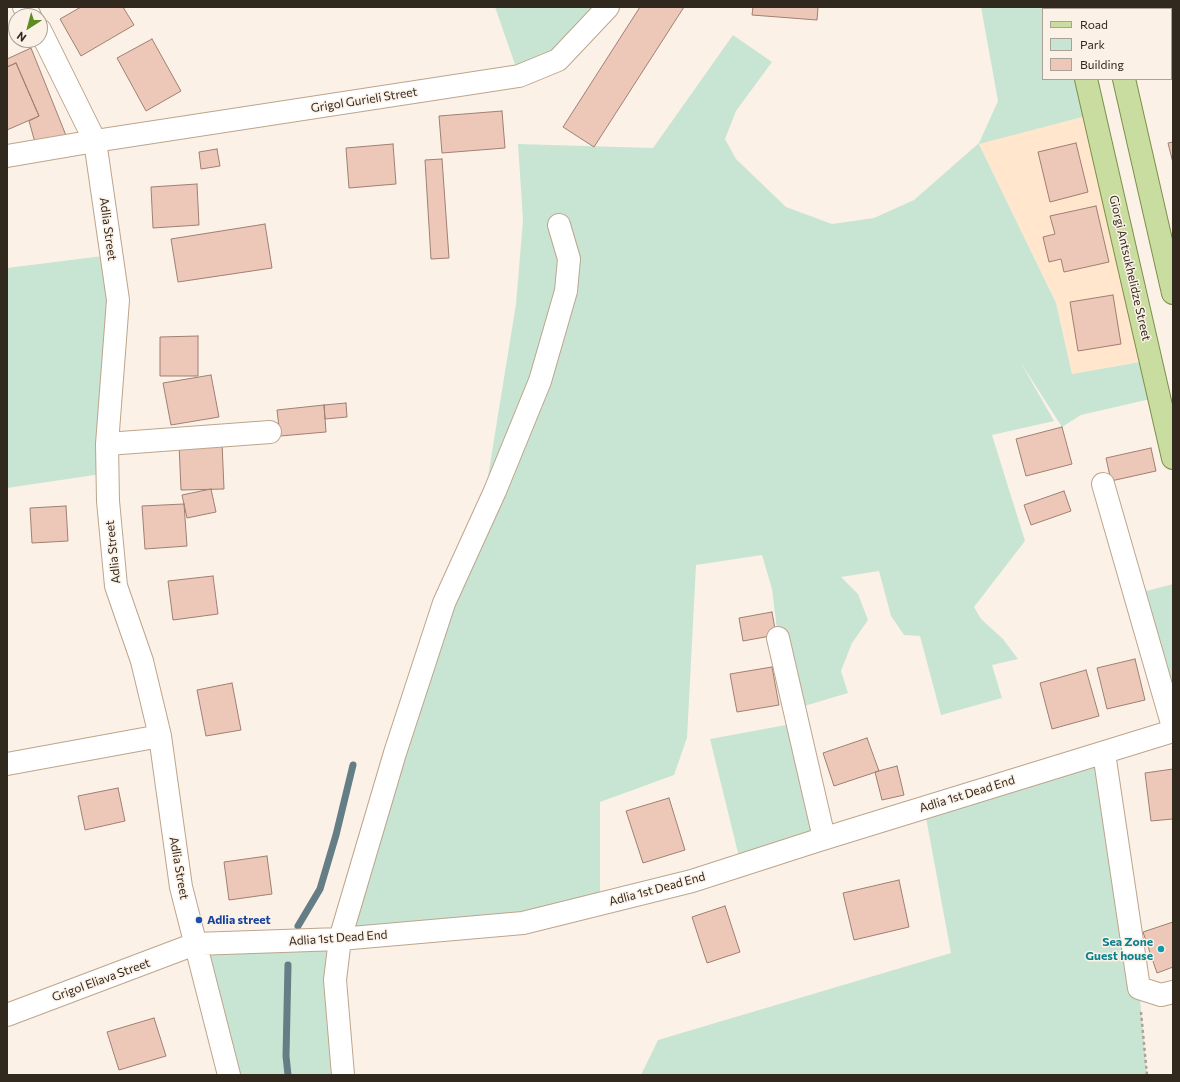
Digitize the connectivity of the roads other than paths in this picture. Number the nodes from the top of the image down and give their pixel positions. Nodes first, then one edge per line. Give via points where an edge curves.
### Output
1 (608, 7) edge
2 (48, 46) edge
3 (1086, 80) edge
4 (1124, 80) edge
5 (95, 141) junction
6 (7, 156) edge
7 (559, 225) dead end
8 (1167, 240) edge
9 (1173, 294) edge
10 (270, 432) dead end
11 (107, 444) junction
12 (1173, 458) edge
13 (1103, 484) dead end
14 (778, 638) dead end
15 (1173, 727) edge
16 (1173, 731) edge
17 (160, 736) junction
18 (1104, 753) junction
19 (7, 764) edge
20 (824, 838) junction
21 (340, 939) junction
22 (195, 944) junction
23 (1173, 992) edge
24 (7, 1015) edge
25 (229, 1075) edge
26 (343, 1075) edge

1 - 5 street, Grigol Gurieli Street via 558,60 519,76
2 - 5 street, Adlia Street
3 - 12 main road, Giorgi Antsukhelidze Street
4 - 8 main road
5 - 6 street, Grigol Gurieli Street
5 - 11 street, Adlia Street via 118,300
7 - 21 street via 569,259 566,291 540,381 495,491 444,603 395,753
8 - 9 main road
10 - 11 street
11 - 17 street, Adlia Street via 108,501 116,586 142,661
13 - 15 street
14 - 20 street
16 - 18 street, Adlia 1st Dead End
17 - 19 street
17 - 22 street, Adlia Street via 181,887
18 - 20 street, Adlia 1st Dead End
18 - 23 street via 1139,988 1161,995
20 - 21 street, Adlia 1st Dead End via 692,881 523,923
21 - 22 street, Adlia 1st Dead End
21 - 26 street via 335,980
22 - 24 street, Grigol Eliava Street
22 - 25 street, Adlia Street

